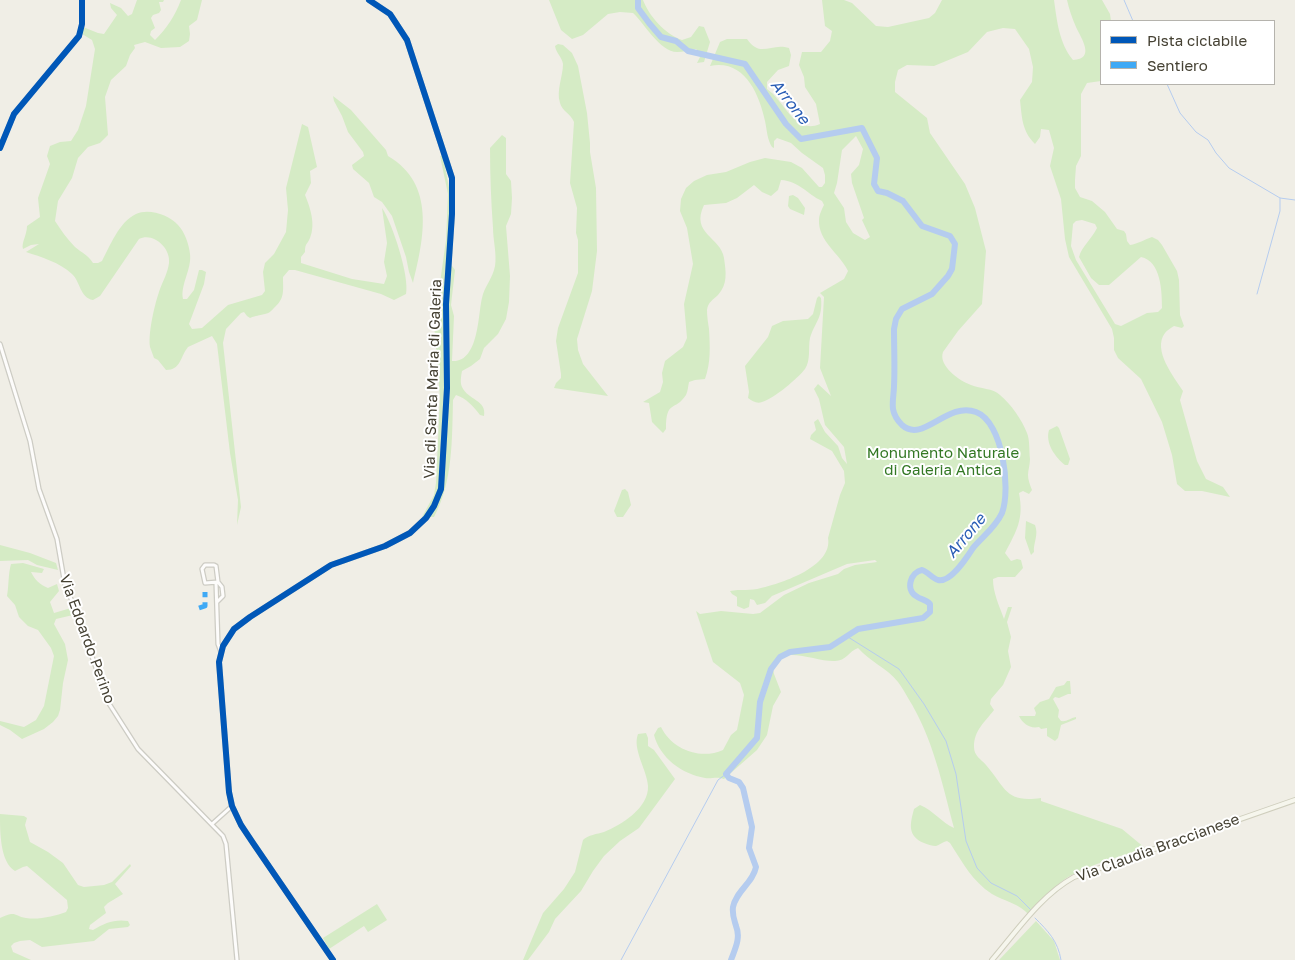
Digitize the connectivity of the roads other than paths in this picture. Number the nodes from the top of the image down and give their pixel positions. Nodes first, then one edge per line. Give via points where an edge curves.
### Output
1 (82, 0) edge
2 (369, 0) edge
3 (0, 148) edge
4 (0, 344) edge
5 (217, 583) junction
6 (216, 603) junction
7 (221, 652) junction
8 (1295, 800) edge
9 (232, 806) junction
10 (212, 824) junction
11 (237, 960) edge
12 (333, 960) edge
13 (992, 960) edge

1 - 3 street via 79,36 14,114
2 - 7 street, Via di Santa Maria di Galeria via 390,14 407,40 452,178 442,489 426,518 410,533 331,565 250,616 234,629
4 - 10 street, Via Edoardo Perino via 27,430 39,489 57,539 65,585 108,702 138,748
5 - 5 street via 205,583 202,569 205,566 216,566
5 - 6 street
5 - 6 street via 222,587 223,596
6 - 7 street
7 - 9 street, Via di Santa Maria di Galeria via 219,662
8 - 13 street, Via Claudia Braccianese via 1076,876 1044,901
9 - 10 street
9 - 12 street, Via di Santa Maria di Galeria via 241,825
10 - 11 street, Via Edoardo Perino via 226,844

